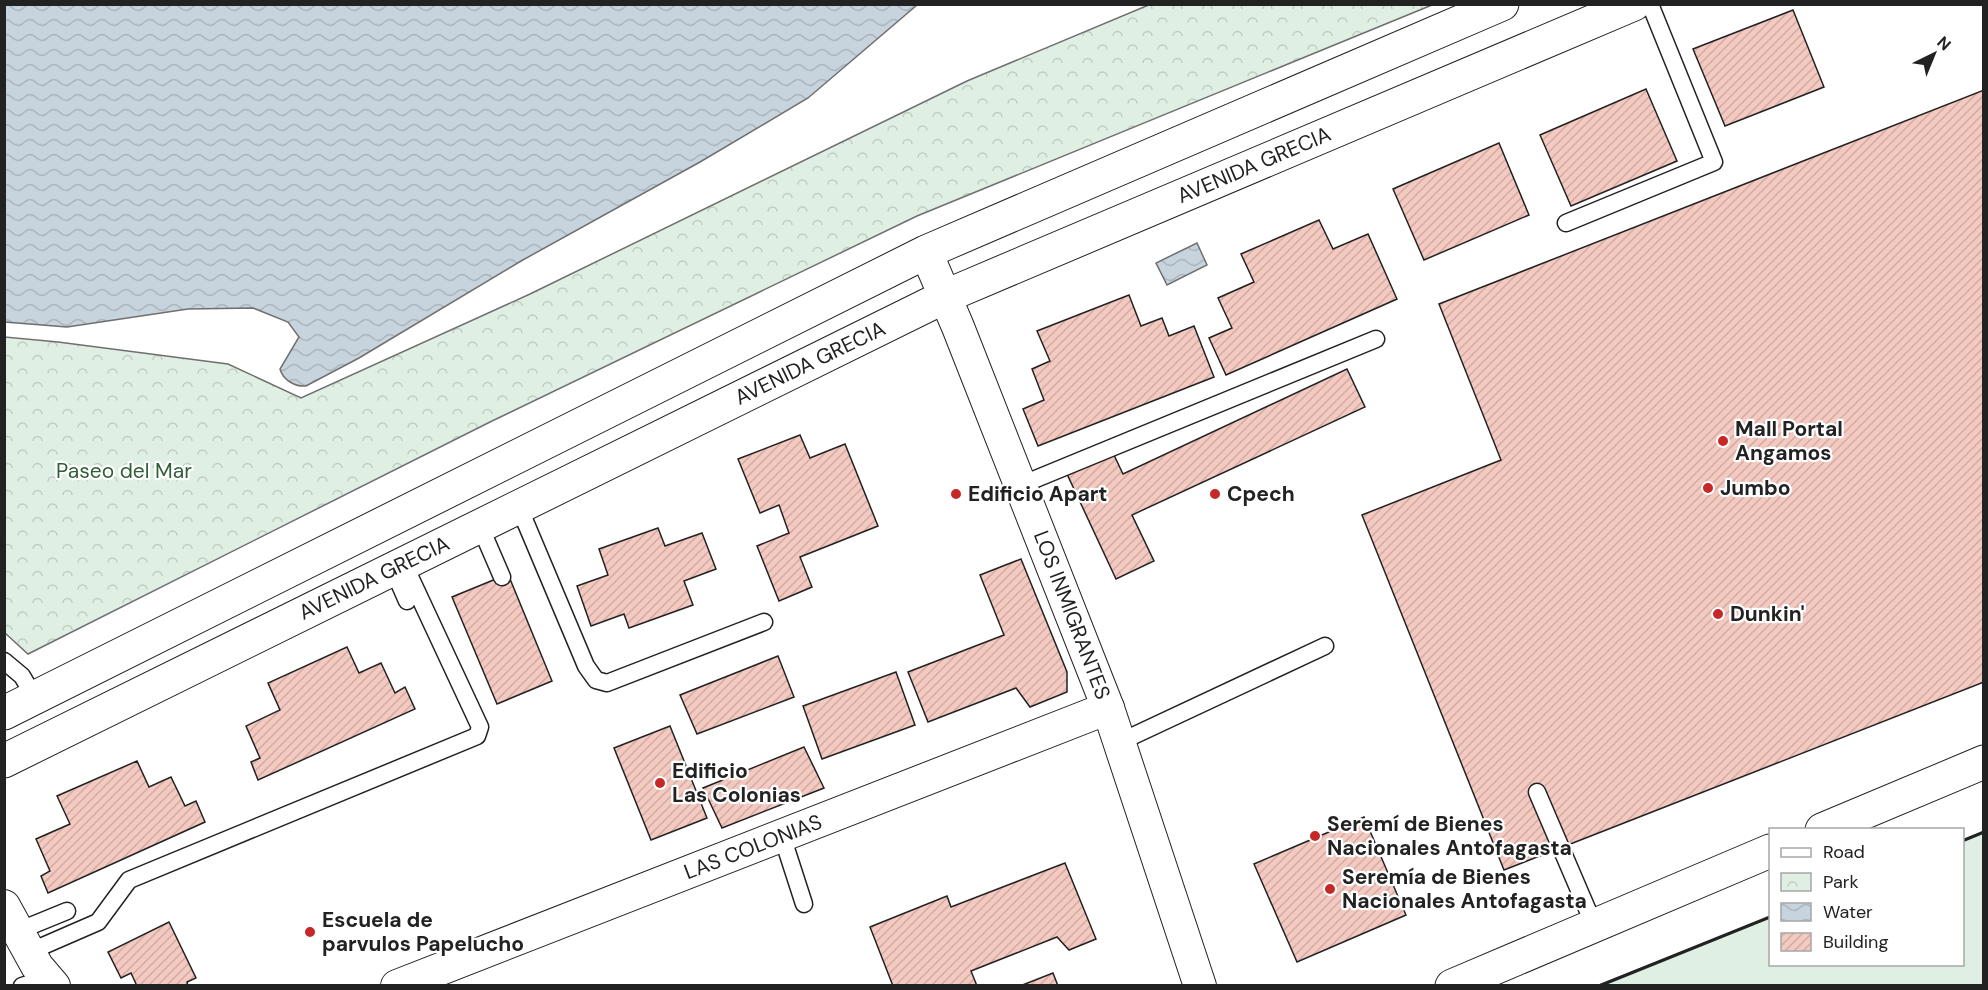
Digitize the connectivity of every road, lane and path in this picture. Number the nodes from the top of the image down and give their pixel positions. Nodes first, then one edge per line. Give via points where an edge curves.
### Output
1 (1502, 4) edge
2 (1634, 4) edge
3 (1650, 4) edge
4 (1566, 223) dead end
5 (926, 252) junction
6 (946, 296) junction
7 (1376, 339) dead end
8 (1021, 485) junction
9 (519, 507) junction
10 (480, 526) junction
11 (404, 564) junction
12 (502, 577) dead end
13 (428, 588) dead end
14 (407, 601) dead end
15 (764, 622) dead end
16 (1325, 646) dead end
17 (4, 661) edge
18 (35, 698) junction
19 (1108, 708) junction
20 (4, 713) edge
21 (1120, 742) junction
22 (4, 761) edge
23 (1983, 762) edge
24 (1537, 792) dead end
25 (1827, 828) edge
26 (782, 836) junction
27 (1769, 851) edge
28 (804, 904) dead end
29 (67, 911) dead end
30 (1594, 925) junction
31 (17, 930) edge
32 (41, 983) edge
33 (398, 986) edge
34 (1200, 986) edge
35 (1452, 986) edge

1 - 5 main road, AVENIDA GRECIA
2 - 6 main road, AVENIDA GRECIA
3 - 4 lane via 1714,162
5 - 6 street, LOS INMIGRANTES
5 - 18 main road, AVENIDA GRECIA
6 - 8 street, LOS INMIGRANTES
6 - 9 main road, AVENIDA GRECIA
7 - 8 lane
8 - 19 street, LOS INMIGRANTES
9 - 10 main road, AVENIDA GRECIA
9 - 15 lane via 586,666 596,680 607,683
10 - 11 main road, AVENIDA GRECIA
10 - 12 lane
11 - 13 lane
11 - 14 lane
11 - 22 main road, AVENIDA GRECIA
11 - 31 lane via 480,727 477,736 129,880 98,922
16 - 21 lane
17 - 18 lane via 22,676
18 - 20 main road, AVENIDA GRECIA
19 - 21 street, LOS INMIGRANTES
19 - 26 street, LAS COLONIAS
21 - 34 street, LOS INMIGRANTES
23 - 25 main road
24 - 30 lane
26 - 28 lane
26 - 33 street, LAS COLONIAS
27 - 30 main road
29 - 31 lane
30 - 35 main road
31 - 32 street

